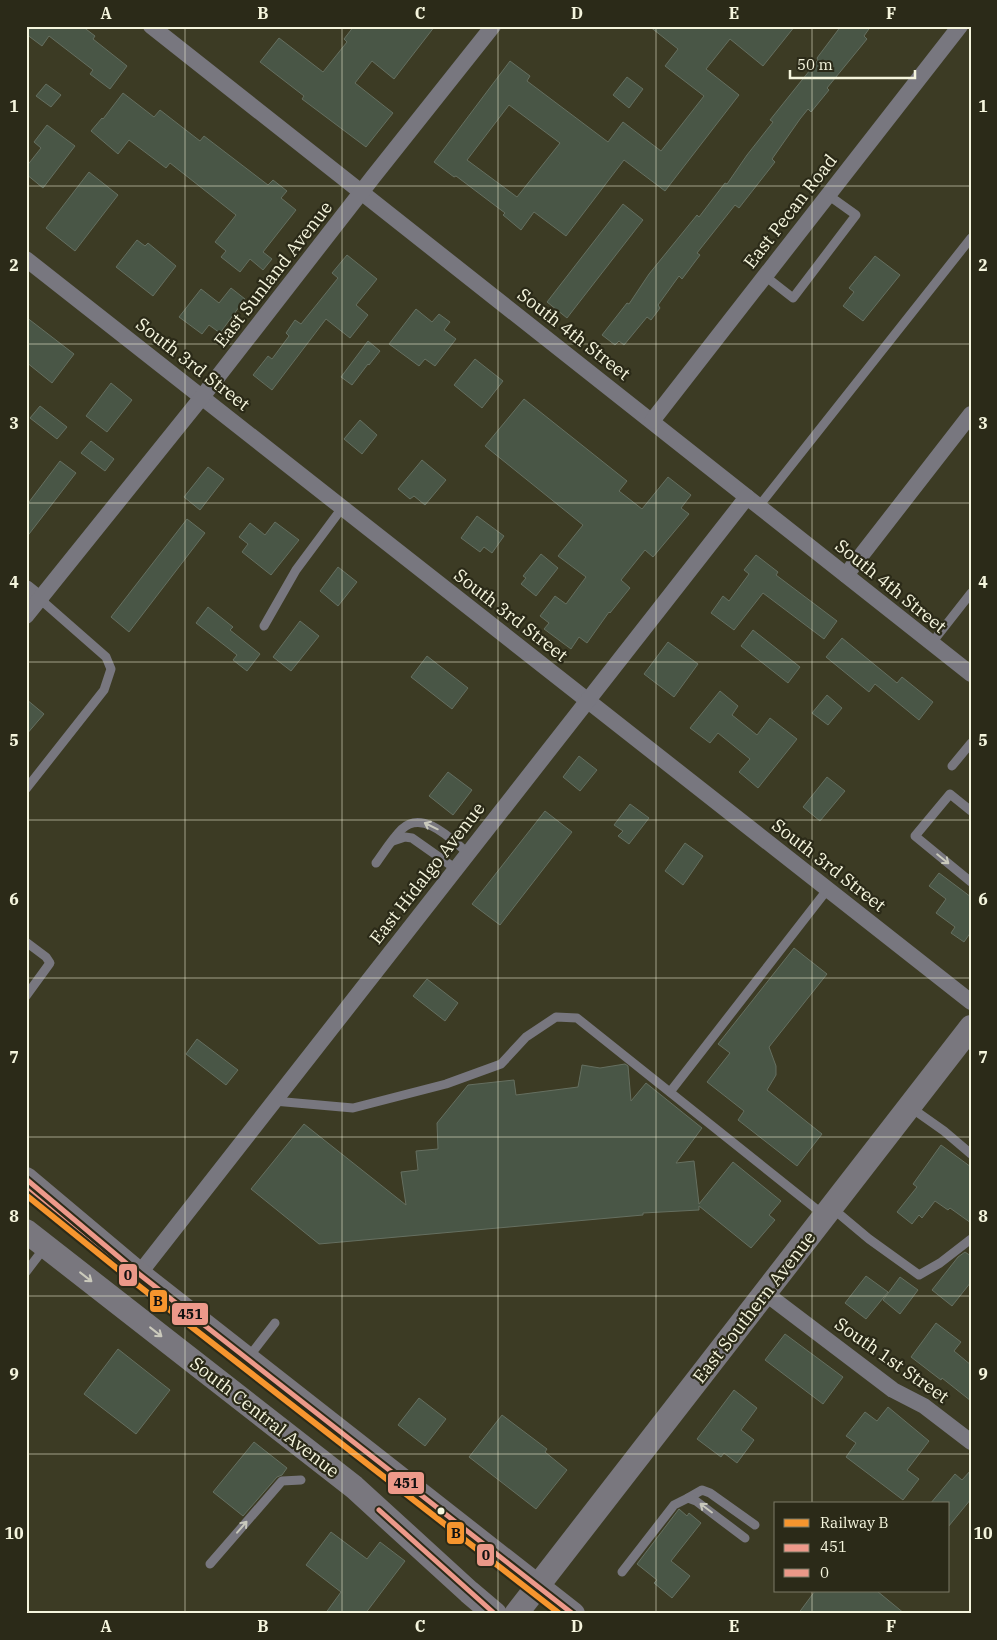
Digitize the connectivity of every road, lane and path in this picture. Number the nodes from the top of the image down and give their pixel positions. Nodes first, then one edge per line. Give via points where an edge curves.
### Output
1 (151, 26) edge
2 (493, 26) edge
3 (961, 26) edge
4 (971, 32) edge
5 (361, 193) junction
6 (828, 195) junction
7 (971, 238) edge
8 (26, 259) edge
9 (765, 276) junction
10 (202, 397) junction
11 (971, 414) edge
12 (652, 421) junction
13 (753, 502) junction
14 (342, 508) junction
15 (846, 576) junction
16 (26, 588) edge
17 (971, 593) edge
18 (41, 600) junction
19 (26, 616) edge
20 (264, 626) dead end
21 (931, 644) junction
22 (971, 674) edge
23 (587, 700) junction
24 (971, 743) edge
25 (952, 766) dead end
26 (26, 789) edge
27 (971, 810) edge
28 (393, 841) junction
29 (468, 852) junction
30 (376, 863) dead end
31 (456, 869) junction
32 (971, 882) edge
33 (827, 890) junction
34 (26, 942) edge
35 (26, 996) edge
36 (971, 1002) edge
37 (971, 1028) edge
38 (670, 1092) junction
39 (274, 1101) junction
40 (909, 1107) junction
41 (971, 1154) edge
42 (26, 1179) edge
43 (828, 1212) junction
44 (26, 1231) edge
45 (971, 1239) edge
46 (46, 1246) junction
47 (26, 1272) edge
48 (139, 1274) junction
49 (765, 1294) junction
50 (274, 1323) dead end
51 (248, 1358) junction
52 (971, 1442) edge
53 (301, 1480) dead end
54 (688, 1498) junction
55 (755, 1525) dead end
56 (745, 1538) dead end
57 (210, 1564) dead end
58 (622, 1572) dead end
59 (537, 1586) junction
60 (494, 1614) edge
61 (516, 1614) edge
62 (573, 1614) edge

1 - 5 street, South 4th Street
2 - 5 street, East Sunland Avenue
3 - 4 street
3 - 6 street, East Pecan Road
5 - 10 street, East Sunland Avenue
5 - 12 street, South 4th Street
6 - 9 street, East Pecan Road
6 - 9 lane via 856,215 793,298
7 - 13 lane
8 - 10 street, South 3rd Street
9 - 12 street, East Pecan Road
10 - 14 street, South 3rd Street
10 - 18 street, East Sunland Avenue
11 - 15 street
12 - 13 street, South 4th Street
13 - 15 street, South 4th Street
13 - 23 street, East Hidalgo Avenue
14 - 20 lane via 296,570
14 - 23 street, South 3rd Street
15 - 21 street, South 4th Street
16 - 18 street
17 - 21 lane
18 - 19 street, East Sunland Avenue
18 - 26 lane via 106,657 111,669 104,690
21 - 22 street, South 4th Street
23 - 29 street, East Hidalgo Avenue
23 - 33 street, South 3rd Street
24 - 25 lane
27 -> 32 lane via 950,794 915,836
29 -> 28 lane via 422,822 407,825
28 - 30 lane
28 - 31 lane via 412,838
29 - 31 street, East Hidalgo Avenue
31 - 39 street, East Hidalgo Avenue
33 - 36 street, South 3rd Street
33 - 38 lane
34 - 35 lane via 50,963
37 - 40 main road, East Southern Avenue
38 - 39 lane via 577,1018 556,1017 526,1038 500,1064 446,1084 353,1108
38 - 43 lane
39 - 48 street, East Hidalgo Avenue
40 - 41 lane
40 - 43 main road, East Southern Avenue
42 - 48 main road, South Central Avenue
43 - 45 lane via 920,1275
43 - 49 main road, East Southern Avenue
44 - 46 main road, South Central Avenue
46 - 47 lane
46 -> 60 main road, South Central Avenue via 354,1487
48 - 51 main road, South Central Avenue
49 - 52 street, South 1st Street via 893,1390 924,1406
49 - 59 main road, East Southern Avenue
50 - 51 lane
51 - 59 main road, South Central Avenue
57 -> 53 lane via 282,1481
54 - 55 lane via 702,1490 710,1493
56 -> 54 lane via 696,1500
54 - 58 lane via 674,1505
59 - 61 main road, East Southern Avenue
59 - 62 main road, South Central Avenue

